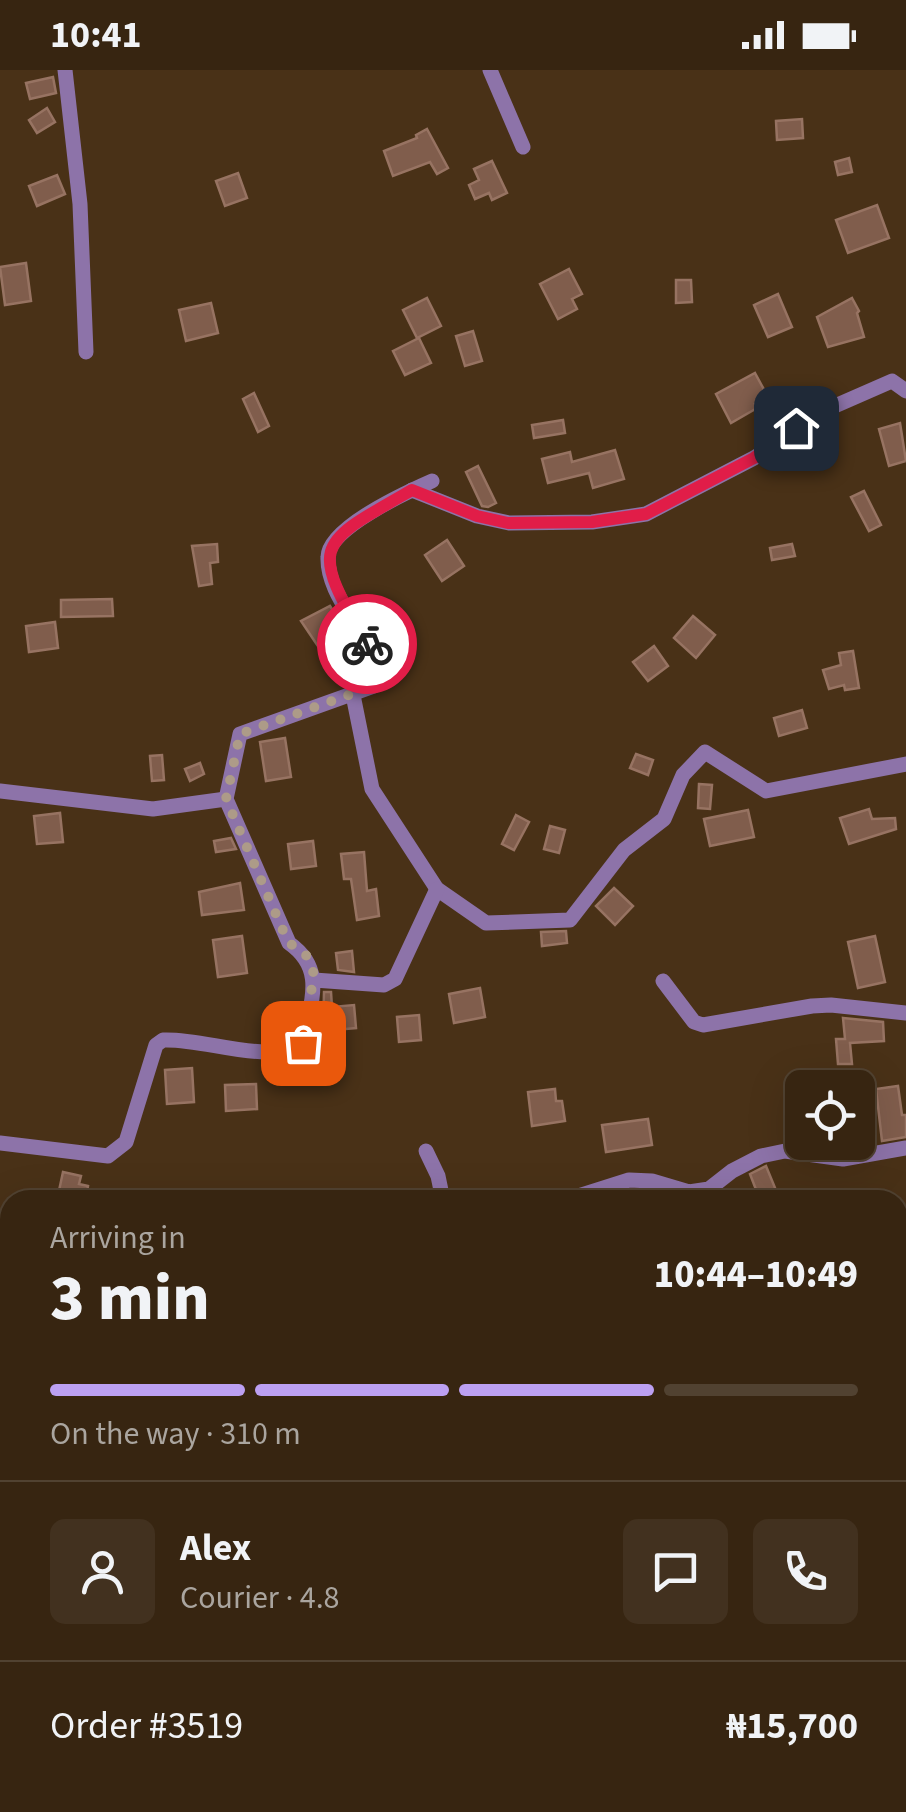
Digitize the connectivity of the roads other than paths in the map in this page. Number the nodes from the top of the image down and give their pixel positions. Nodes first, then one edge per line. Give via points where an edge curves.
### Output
1 (66, 70) edge
2 (490, 70) edge
3 (523, 147) dead end
4 (86, 352) dead end
5 (906, 391) edge
6 (432, 481) dead end
7 (412, 490) junction
8 (353, 694) junction
9 (906, 764) edge
10 (0, 790) edge
11 (226, 799) junction
12 (438, 888) junction
13 (314, 980) junction
14 (663, 981) dead end
15 (906, 1013) edge
16 (0, 1143) edge
17 (906, 1148) edge
18 (426, 1151) dead end
19 (441, 1190) edge
20 (598, 1190) edge
21 (682, 1190) edge
22 (702, 1190) edge

1 - 4 street
2 - 3 street
5 - 7 street via 892,381 828,409 754,458 646,514 508,523
6 - 7 street
7 - 8 street via 356,522 327,555 334,587 376,658 374,686
8 - 11 street via 240,734
8 - 12 street via 372,788
9 - 12 street via 766,791 705,752 682,776 664,818 624,850 570,920 486,922
10 - 11 street via 153,809
11 - 13 street via 288,942 306,955
12 - 13 street via 395,980
13 - 16 street via 303,1043 288,1051 176,1040 156,1046 119,1151 97,1156
14 - 15 street via 703,1025 812,1006
17 - 22 street via 844,1159 785,1151 761,1156
18 - 19 street
20 - 21 street via 629,1180

